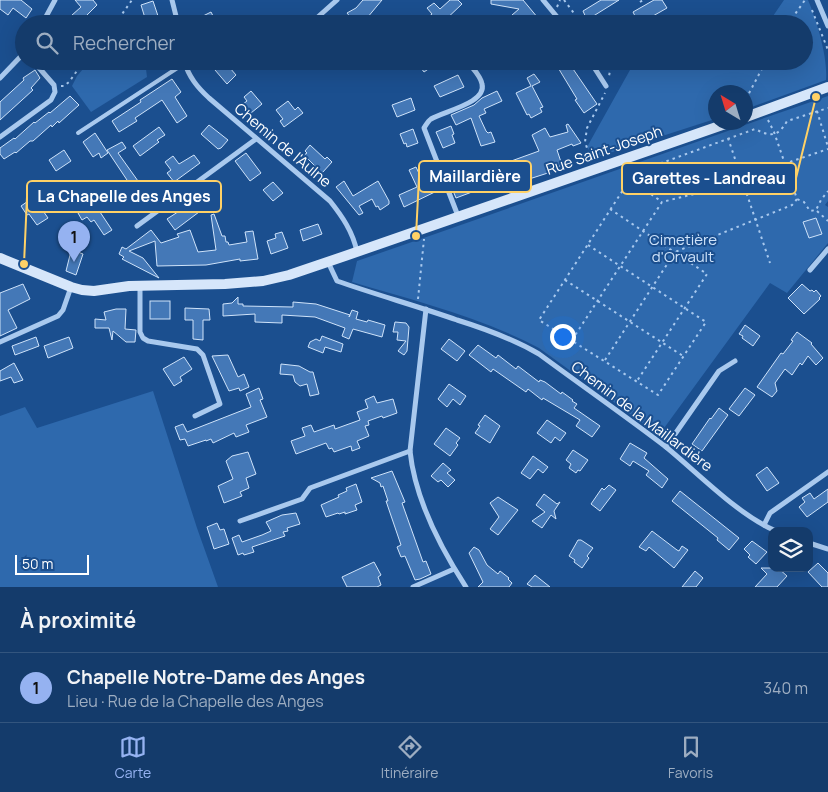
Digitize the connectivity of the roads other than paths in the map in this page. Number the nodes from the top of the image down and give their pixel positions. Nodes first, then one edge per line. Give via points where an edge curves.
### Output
1 (55, 0) edge
2 (172, 0) edge
3 (337, 0) edge
4 (543, 0) edge
5 (817, 0) edge
6 (47, 15) edge
7 (176, 15) edge
8 (320, 15) edge
9 (556, 15) edge
10 (828, 26) edge
11 (15, 62) edge
12 (41, 70) edge
13 (172, 70) edge
14 (187, 70) edge
15 (473, 70) edge
16 (596, 70) edge
17 (0, 78) edge
18 (606, 86) road end
19 (828, 87) edge
20 (753, 114) edge
21 (708, 130) edge
22 (78, 133) dead end
23 (0, 137) edge
24 (256, 138) junction
25 (458, 216) junction
26 (137, 226) dead end
27 (828, 249) edge
28 (357, 252) junction
29 (0, 258) edge
30 (328, 262) junction
31 (810, 270) dead end
32 (71, 286) junction
33 (140, 286) junction
34 (426, 309) junction
35 (0, 342) edge
36 (735, 361) dead end
37 (195, 416) dead end
38 (666, 447) junction
39 (410, 451) junction
40 (828, 472) edge
41 (240, 521) dead end
42 (764, 525) junction
43 (768, 527) edge
44 (813, 544) edge
45 (828, 550) edge
46 (454, 569) junction
47 (413, 587) edge
48 (466, 587) edge

1 - 6 street
2 - 7 street
3 - 8 street
4 - 9 street
5 - 10 street
11 - 17 street
12 - 23 street via 54,85 55,92 50,100
13 - 22 lane, Chemin de l'Aulne
14 - 24 street, Chemin de l'Aulne via 197,87
15 - 25 street via 482,82 480,96 431,119 424,128
16 - 18 street
19 - 20 main road
21 - 25 main road, Rue Saint-Joseph
24 - 26 street
24 - 28 street, Chemin de l'Aulne via 330,201 351,232
25 - 28 main road, Rue Saint-Joseph
27 - 31 street
28 - 30 main road, Rue Saint-Joseph
29 - 32 main road, Rue Saint-Joseph
30 - 33 main road, Rue Saint-Joseph via 263,281
30 - 34 street, Chemin de la Maillardière via 337,281
32 - 33 main road, Rue Saint-Joseph via 94,290
32 - 35 street via 58,316
33 - 37 street via 140,332 143,338 196,349 203,355 220,404
34 - 38 street, Chemin de la Maillardière via 520,343
34 - 39 street
36 - 38 street via 719,371
38 - 42 street, Chemin de la Maillardière
39 - 41 street via 310,488 302,499
39 - 46 street via 414,479
40 - 42 street via 770,513
42 - 43 street, Chemin de la Maillardière
44 - 45 street
46 - 47 street
46 - 48 street

